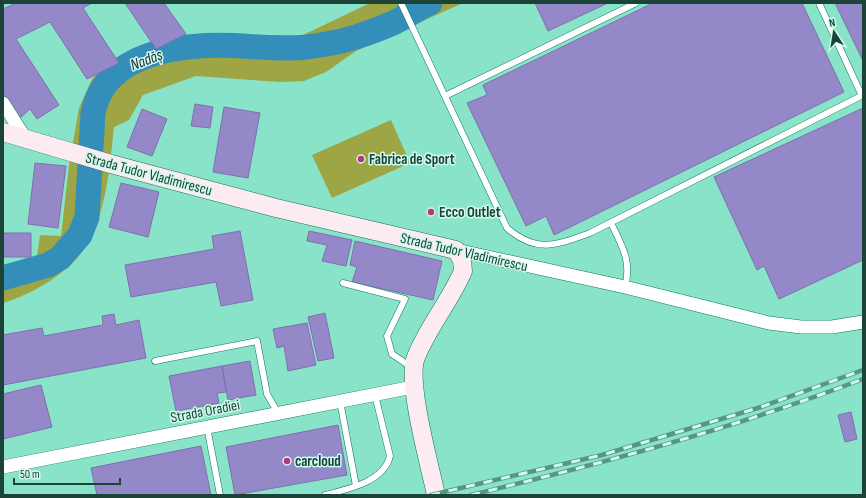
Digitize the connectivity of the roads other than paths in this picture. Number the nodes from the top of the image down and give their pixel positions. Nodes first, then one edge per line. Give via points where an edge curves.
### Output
1 (401, 3) edge
2 (636, 3) edge
3 (819, 3) edge
4 (445, 96) junction
5 (862, 96) edge
6 (3, 103) edge
7 (3, 132) edge
8 (27, 140) junction
9 (611, 222) junction
10 (456, 250) junction
11 (343, 283) dead end
12 (625, 288) junction
13 (863, 322) edge
14 (155, 360) dead end
15 (413, 368) junction
16 (413, 387) junction
17 (375, 395) junction
18 (340, 401) junction
19 (278, 413) junction
20 (207, 427) junction
21 (3, 467) edge
22 (356, 486) junction
23 (220, 495) edge
24 (325, 495) edge
25 (436, 495) edge

1 - 4 lane
2 - 4 lane
3 - 5 lane
4 - 9 lane via 507,228 515,235 533,244 550,246 590,233
5 - 9 lane
6 - 8 street
7 - 8 main road, Strada Tudor Vladimirescu
8 - 10 main road, Strada Tudor Vladimirescu via 276,208
9 - 12 lane via 627,258 628,275
10 - 12 street, Strada Tudor Vladimirescu
10 - 15 main road via 462,260 462,272 419,351
11 - 15 lane via 405,298 387,336 392,354
12 - 13 street, Strada Tudor Vladimirescu via 769,323 824,327
14 - 19 lane via 257,341 266,394
15 - 16 main road
16 - 17 street, Strada Oradiei
16 - 25 main road
17 - 18 street, Strada Oradiei
17 - 22 lane via 390,456 383,472
18 - 19 street, Strada Oradiei
18 - 22 lane
19 - 20 street, Strada Oradiei
20 - 21 street, Strada Oradiei
20 - 23 lane
22 - 24 lane

